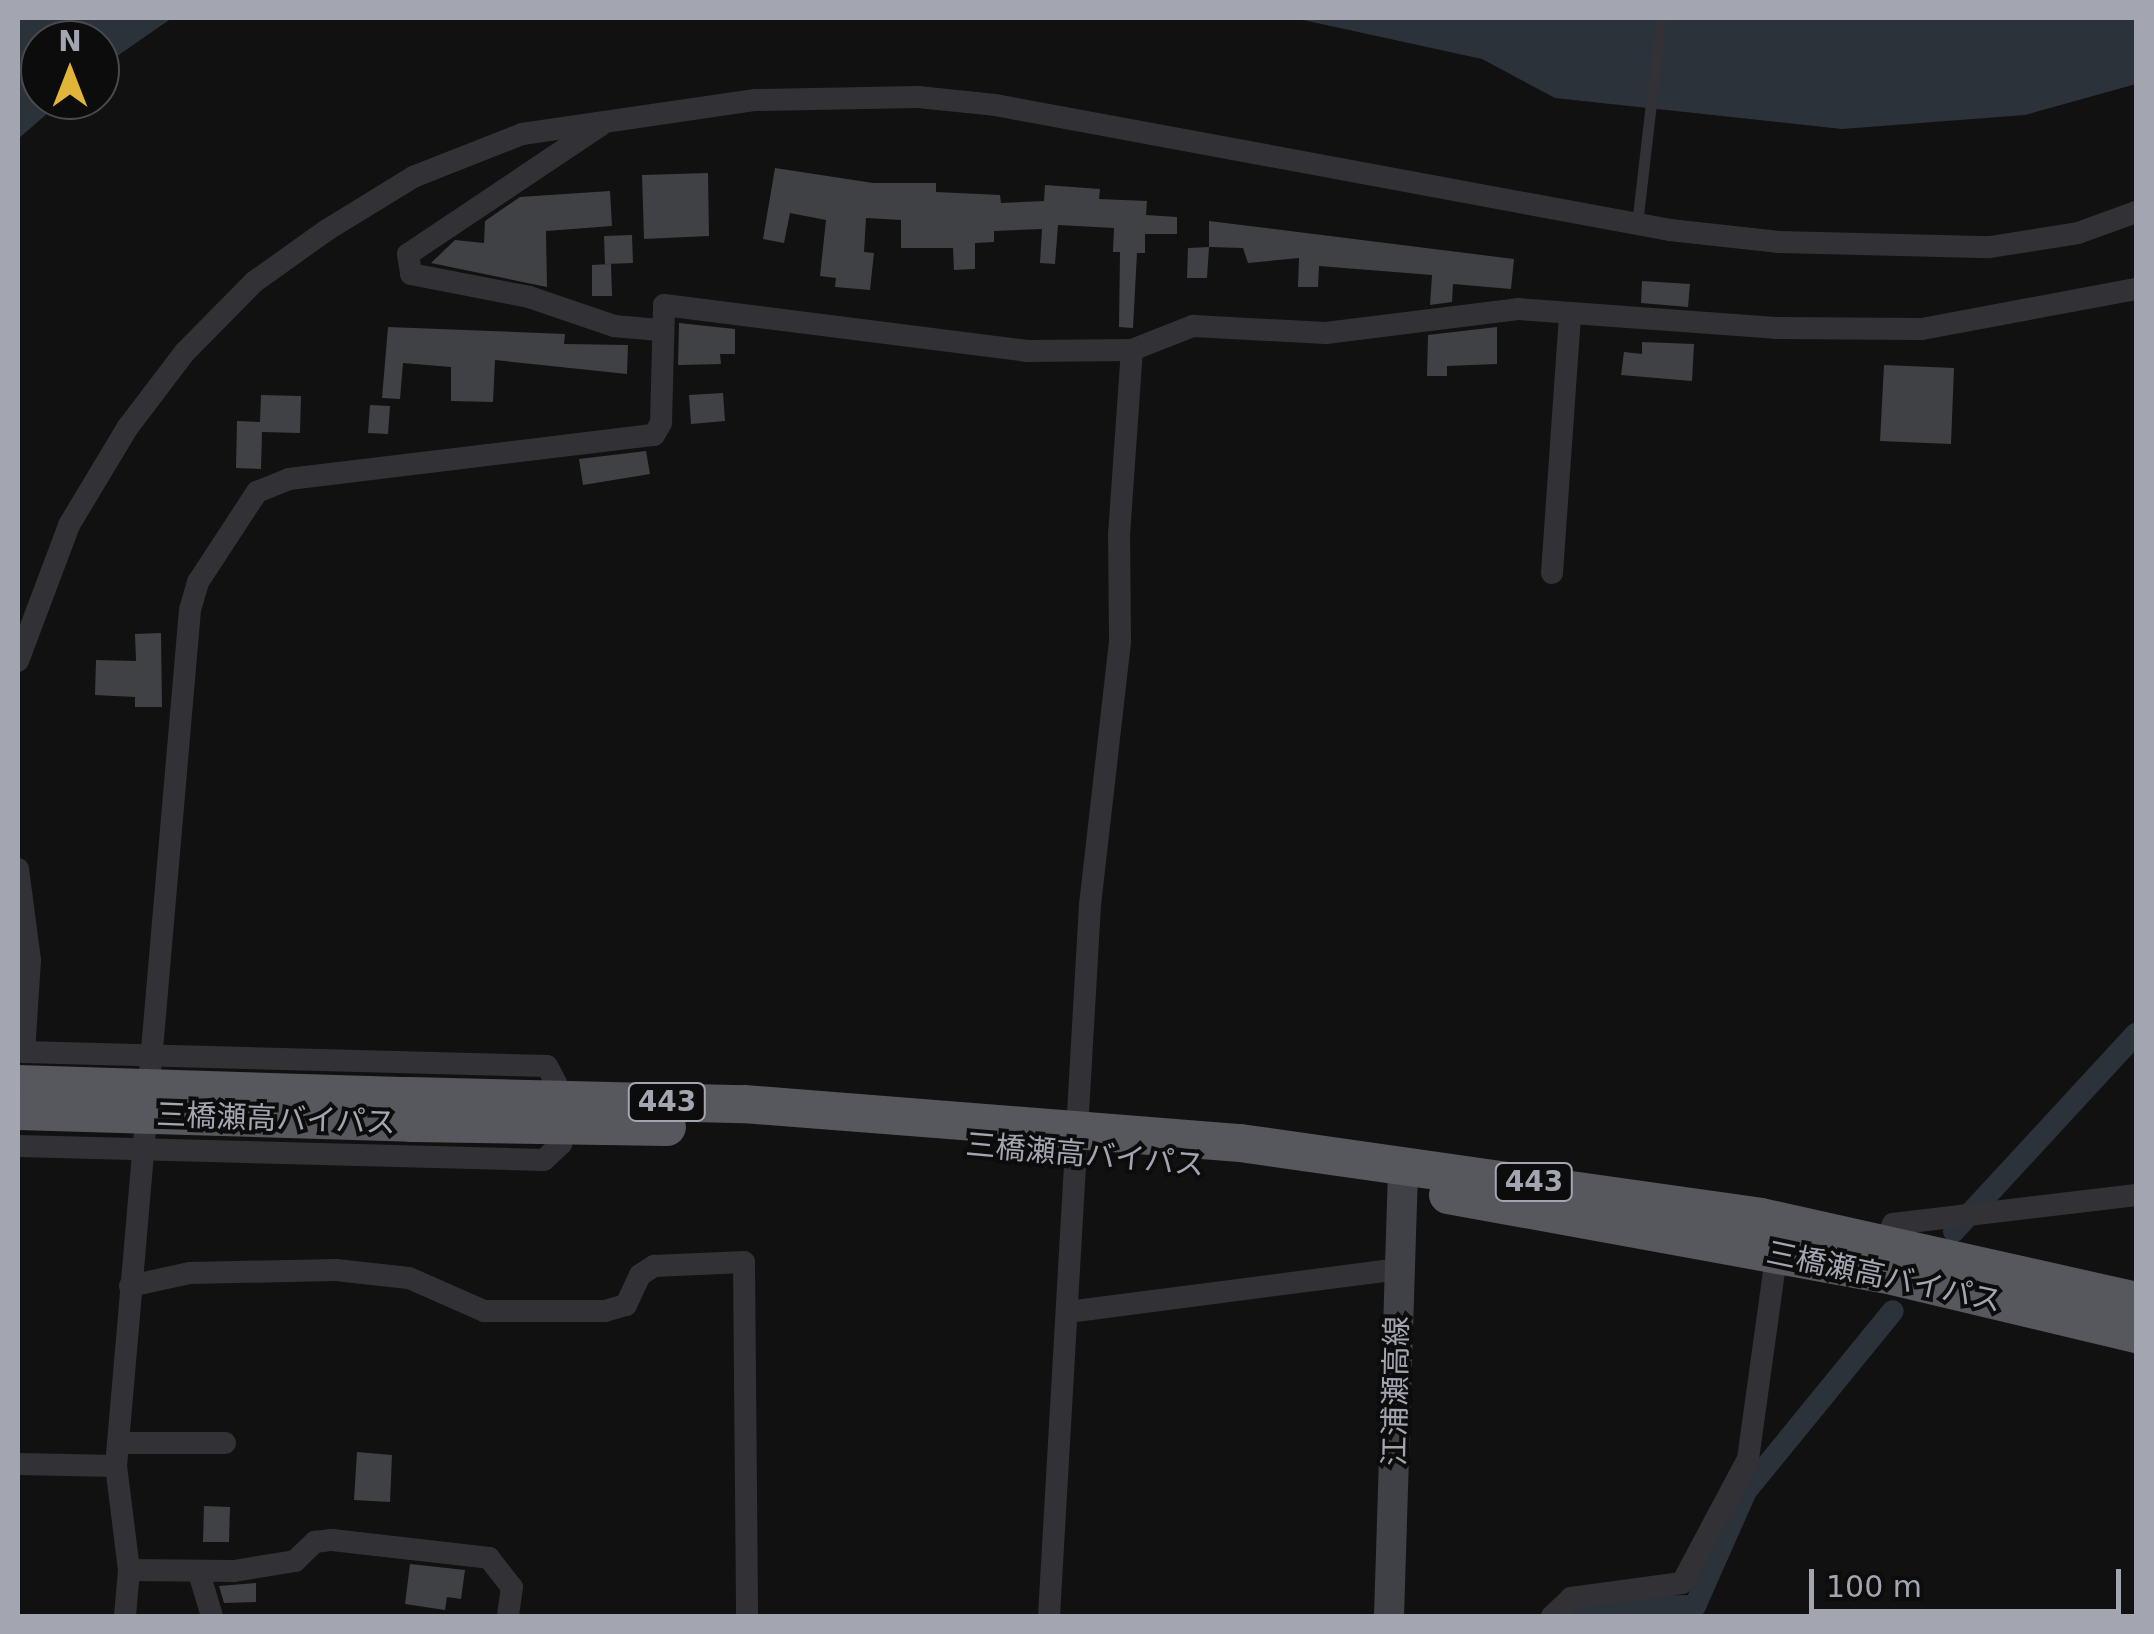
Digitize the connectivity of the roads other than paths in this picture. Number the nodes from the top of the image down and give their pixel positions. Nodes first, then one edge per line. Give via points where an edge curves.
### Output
1 (1661, 18) edge
2 (608, 120) junction
3 (2136, 212) edge
4 (1636, 224) junction
5 (2136, 288) edge
6 (1570, 313) junction
7 (659, 330) junction
8 (1132, 350) junction
9 (1552, 574) dead end
10 (18, 661) edge
11 (18, 869) edge
12 (150, 1054) junction
13 (20, 1074) edge
14 (411, 1110) junction
15 (18, 1111) edge
16 (560, 1114) junction
17 (1078, 1141) junction
18 (18, 1146) edge
19 (138, 1148) junction
20 (1402, 1176) junction
21 (2136, 1194) edge
22 (1780, 1238) junction
23 (1885, 1243) junction
24 (1399, 1269) junction
25 (130, 1286) junction
26 (2136, 1302) edge
27 (1068, 1312) junction
28 (2136, 1334) edge
29 (225, 1444) dead end
30 (117, 1455) junction
31 (18, 1464) edge
32 (129, 1570) junction
33 (199, 1573) junction
34 (125, 1616) edge
35 (212, 1616) edge
36 (508, 1616) edge
37 (747, 1616) edge
38 (1048, 1616) edge
39 (1388, 1616) edge
40 (1552, 1616) edge

1 - 4 lane
2 - 4 street via 756,100 918,98 995,105
2 - 7 street via 408,254 411,274 529,296 614,326
2 - 10 street via 512,136 457,156 341,221 254,282 186,352 128,426 68,525
3 - 4 street via 2035,240 1888,250
5 - 6 street via 1922,329 1775,328
6 - 8 street via 1518,310 1326,332 1193,326
6 - 9 street
7 - 8 street via 664,304 1026,350
7 - 12 street via 660,423 654,435 289,479 257,492 241,508 198,582 190,610
8 - 17 street via 1119,536 1120,641 1090,905
11 - 13 street via 30,960
12 - 13 street
12 - 16 street via 547,1066
12 - 19 street
13 - 14 highway, 三橋瀬高バイパス / 443, bridge
14 - 15 highway, 三橋瀬高バイパス / 443, bridge
14 - 16 highway, 三橋瀬高バイパス / 443
16 - 17 highway, 三橋瀬高バイパス / 443
16 - 19 street via 561,1144 544,1160
17 - 20 highway, 三橋瀬高バイパス / 443
17 - 27 street
18 - 19 street
19 - 25 street
20 - 22 highway, 三橋瀬高バイパス / 443
20 - 24 main road, 江浦瀬高線
21 - 23 street via 1893,1224
22 - 23 highway, 三橋瀬高バイパス / 443
22 - 28 highway, 三橋瀬高バイパス / 443
22 - 40 street via 1748,1459 1682,1584 1571,1598
23 - 26 highway, 三橋瀬高バイパス / 443
24 - 27 street
24 - 39 main road, 江浦瀬高線
25 - 30 street
25 - 37 street via 190,1274 336,1270 409,1278 484,1311 605,1311 626,1305 640,1275 654,1266 744,1262
27 - 38 street
29 - 30 street
30 - 31 street
30 - 32 street
32 - 33 street
32 - 34 street
33 - 35 street
33 - 36 street via 295,1561 316,1542 332,1540 489,1558 512,1587

